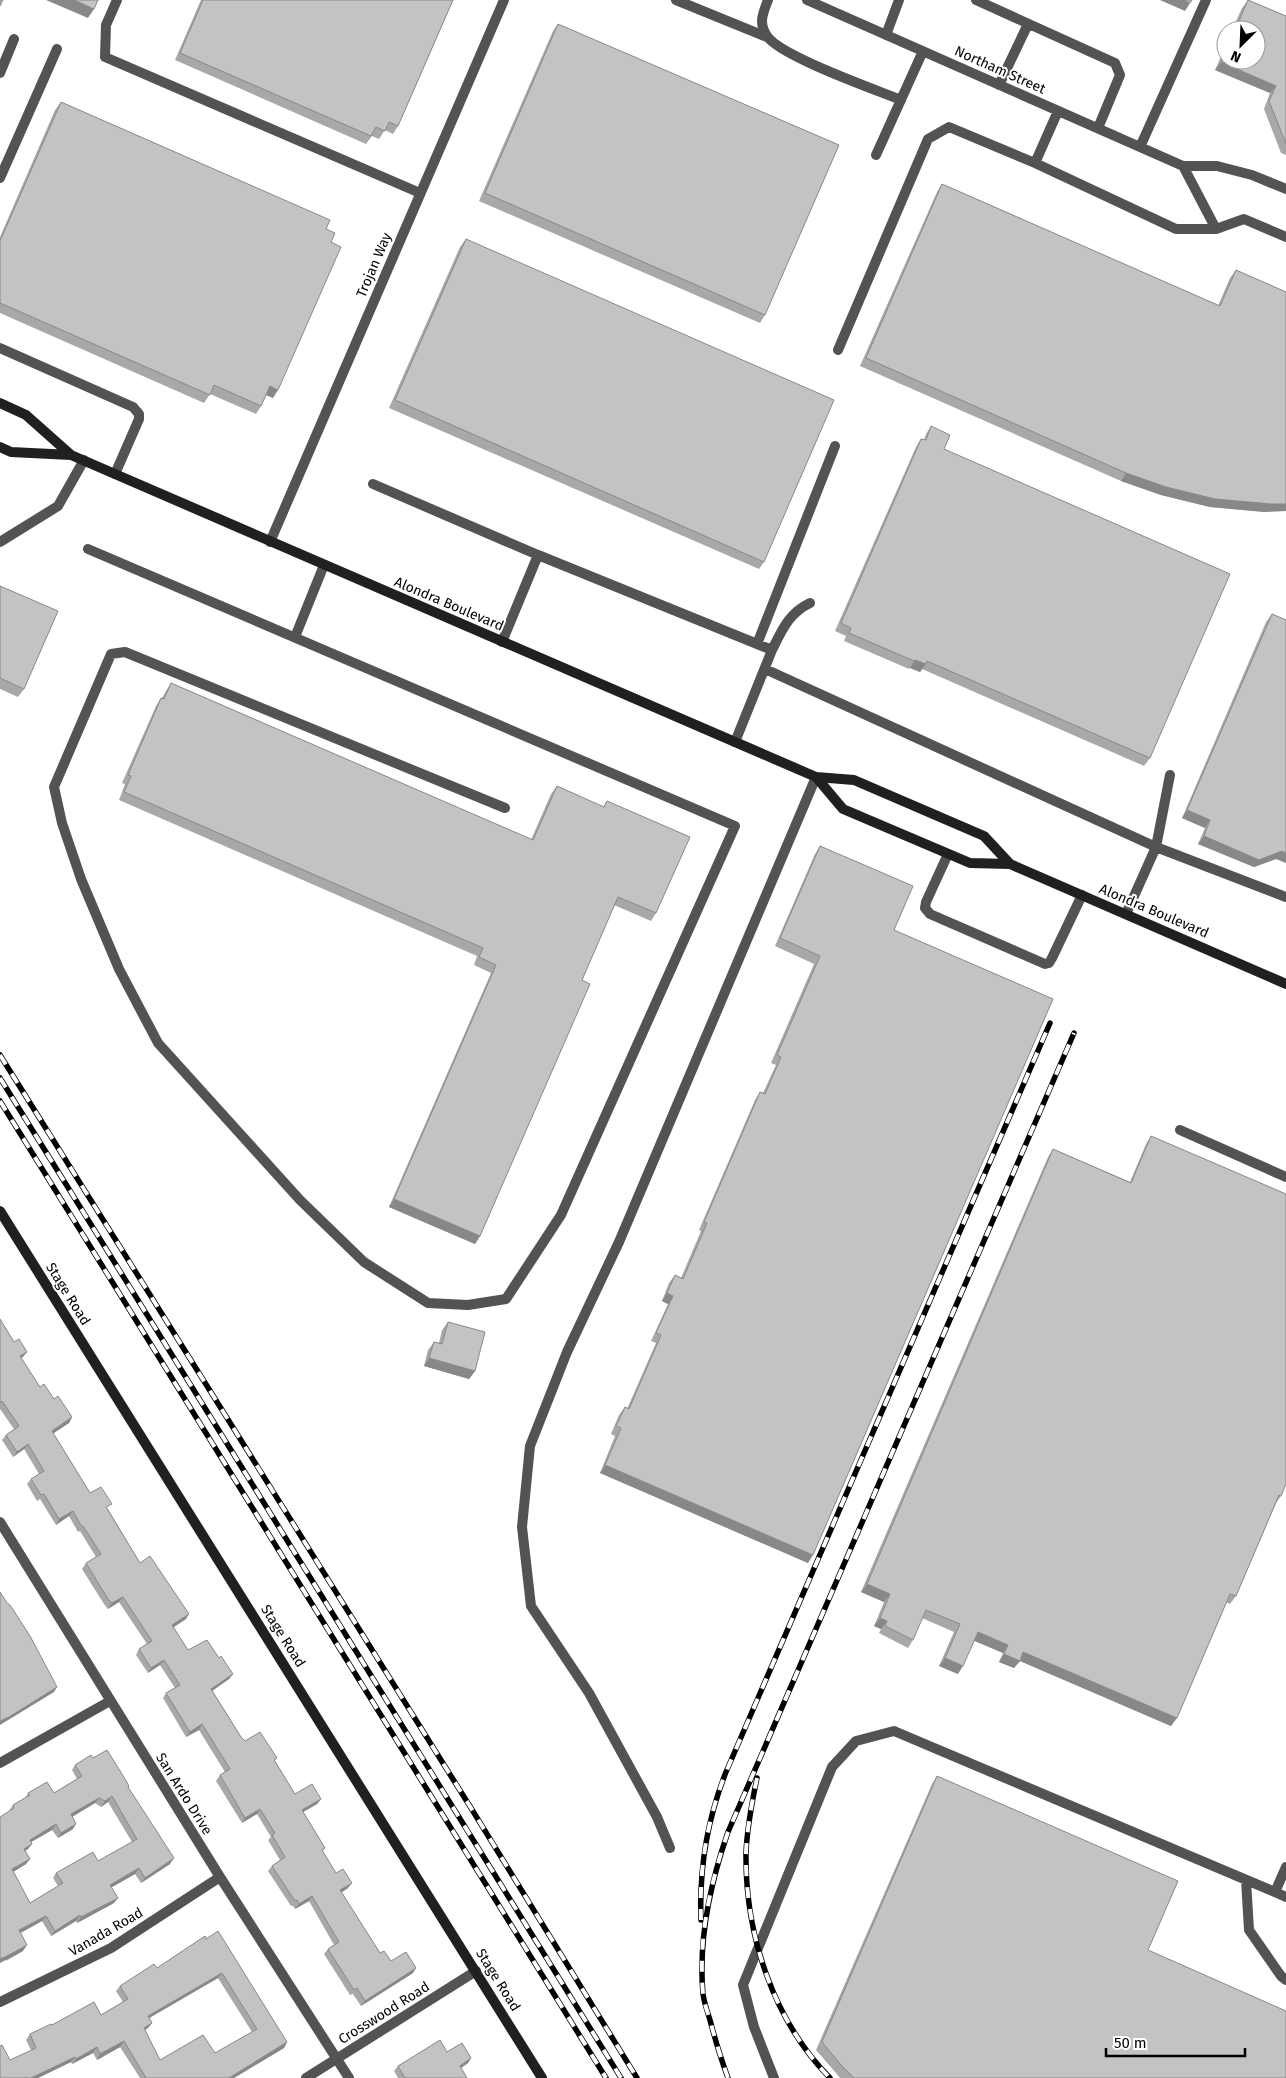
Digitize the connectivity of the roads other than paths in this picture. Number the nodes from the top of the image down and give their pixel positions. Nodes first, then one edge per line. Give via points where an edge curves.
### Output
1 (117, 0) edge
2 (504, 0) edge
3 (676, 0) edge
4 (768, 0) edge
5 (807, 0) edge
6 (899, 0) edge
7 (976, 0) edge
8 (1206, 0) edge
9 (1028, 24) junction
10 (886, 35) junction
11 (767, 37) junction
12 (14, 39) dead end
13 (58, 49) dead end
14 (923, 51) junction
15 (0, 73) edge
16 (999, 85) junction
17 (901, 100) junction
18 (1058, 111) junction
19 (1098, 128) junction
20 (1140, 147) junction
21 (876, 155) dead end
22 (1035, 163) junction
23 (1183, 166) junction
24 (0, 178) edge
25 (1286, 189) edge
26 (420, 193) junction
27 (1216, 229) junction
28 (1286, 237) edge
29 (0, 348) edge
30 (838, 350) dead end
31 (0, 403) edge
32 (835, 446) dead end
33 (0, 447) edge
34 (71, 455) junction
35 (84, 460) junction
36 (115, 474) junction
37 (374, 484) dead end
38 (0, 542) edge
39 (270, 542) junction
40 (88, 549) dead end
41 (538, 556) junction
42 (324, 565) junction
43 (810, 603) dead end
44 (295, 637) junction
45 (502, 642) junction
46 (757, 644) junction
47 (772, 650) junction
48 (765, 669) junction
49 (735, 742) junction
50 (1170, 775) dead end
51 (816, 777) junction
52 (505, 808) dead end
53 (1156, 847) junction
54 (948, 854) junction
55 (1010, 864) junction
56 (1082, 895) junction
57 (1286, 897) edge
58 (1126, 914) junction
59 (1286, 984) edge
60 (1180, 1130) dead end
61 (1286, 1177) edge
62 (0, 1211) edge
63 (0, 1522) edge
64 (110, 1701) junction
65 (0, 1763) edge
66 (670, 1848) dead end
67 (1286, 1867) edge
68 (220, 1877) junction
69 (1246, 1880) junction
70 (1275, 1892) junction
71 (1286, 1897) edge
72 (476, 1971) junction
73 (1286, 1980) edge
74 (0, 2002) edge
75 (337, 2059) junction
76 (306, 2078) edge
77 (349, 2078) edge
78 (542, 2078) edge
79 (774, 2078) edge

1 - 26 street via 106,25 105,57
2 - 26 street, Trojan Way
3 - 11 street
4 - 11 street via 761,17
5 - 10 street, Northam Street
6 - 10 street
7 - 9 street
8 - 20 street
9 - 16 street
9 - 19 street via 1115,63 1120,75
10 - 14 street, Northam Street
11 - 17 street via 789,54
12 - 15 street
13 - 24 street
14 - 16 street, Northam Street
14 - 17 street
16 - 18 street, Northam Street
17 - 21 street
18 - 19 street, Northam Street
18 - 22 street
19 - 20 street, Northam Street
20 - 23 street, Northam Street
22 - 27 street via 1176,229
22 - 30 street via 949,126 928,139
23 - 25 street via 1217,166 1252,175
23 - 27 street
26 - 39 street, Trojan Way
27 - 28 street via 1244,219
29 - 36 street via 134,407 139,418
31 - 34 main road, Alondra Boulevard via 26,415
32 - 46 street
33 - 34 main road, Alondra Boulevard via 11,452
34 - 35 main road, Alondra Boulevard
35 - 36 main road, Alondra Boulevard
35 - 38 street via 58,506
36 - 39 main road, Alondra Boulevard
37 - 41 street
39 - 42 main road, Alondra Boulevard
40 - 44 street
41 - 45 street
41 - 46 street
42 - 44 street
42 - 45 main road, Alondra Boulevard
43 - 47 street via 797,609 786,621
44 - 52 street via 735,826 561,1215 506,1299 468,1306 428,1303 364,1262 300,1200 158,1043 118,969 81,879 54,787 111,654 125,652
45 - 49 main road, Alondra Boulevard
46 - 47 street
47 - 48 street
48 - 49 street
48 - 53 street
49 - 51 main road, Alondra Boulevard
50 - 53 street
51 - 54 main road, Alondra Boulevard via 843,809
51 - 55 main road, Alondra Boulevard via 854,780 984,836
51 - 66 street via 619,1242 567,1352 530,1446 522,1527 531,1606 589,1694 657,1817
53 - 57 street
53 - 58 street
54 - 55 main road, Alondra Boulevard via 970,864
54 - 56 street via 926,902 925,908 930,914 1045,964 1049,963
55 - 56 main road, Alondra Boulevard
56 - 58 main road, Alondra Boulevard
58 - 59 main road, Alondra Boulevard
60 - 61 street
62 - 72 main road, Stage Road
63 - 64 street, San Ardo Drive
64 - 65 street
64 - 68 street, San Ardo Drive
67 - 70 street
68 - 74 street, Vanada Road via 111,1948
68 - 75 street, San Ardo Drive
69 - 70 street
69 - 73 street via 1249,1930
69 - 79 street via 894,1731 856,1742 832,1767 742,1985
70 - 71 street
72 - 75 street, Crosswood Road
72 - 78 main road, Stage Road
75 - 76 street, Crosswood Road
75 - 77 street, San Ardo Drive

